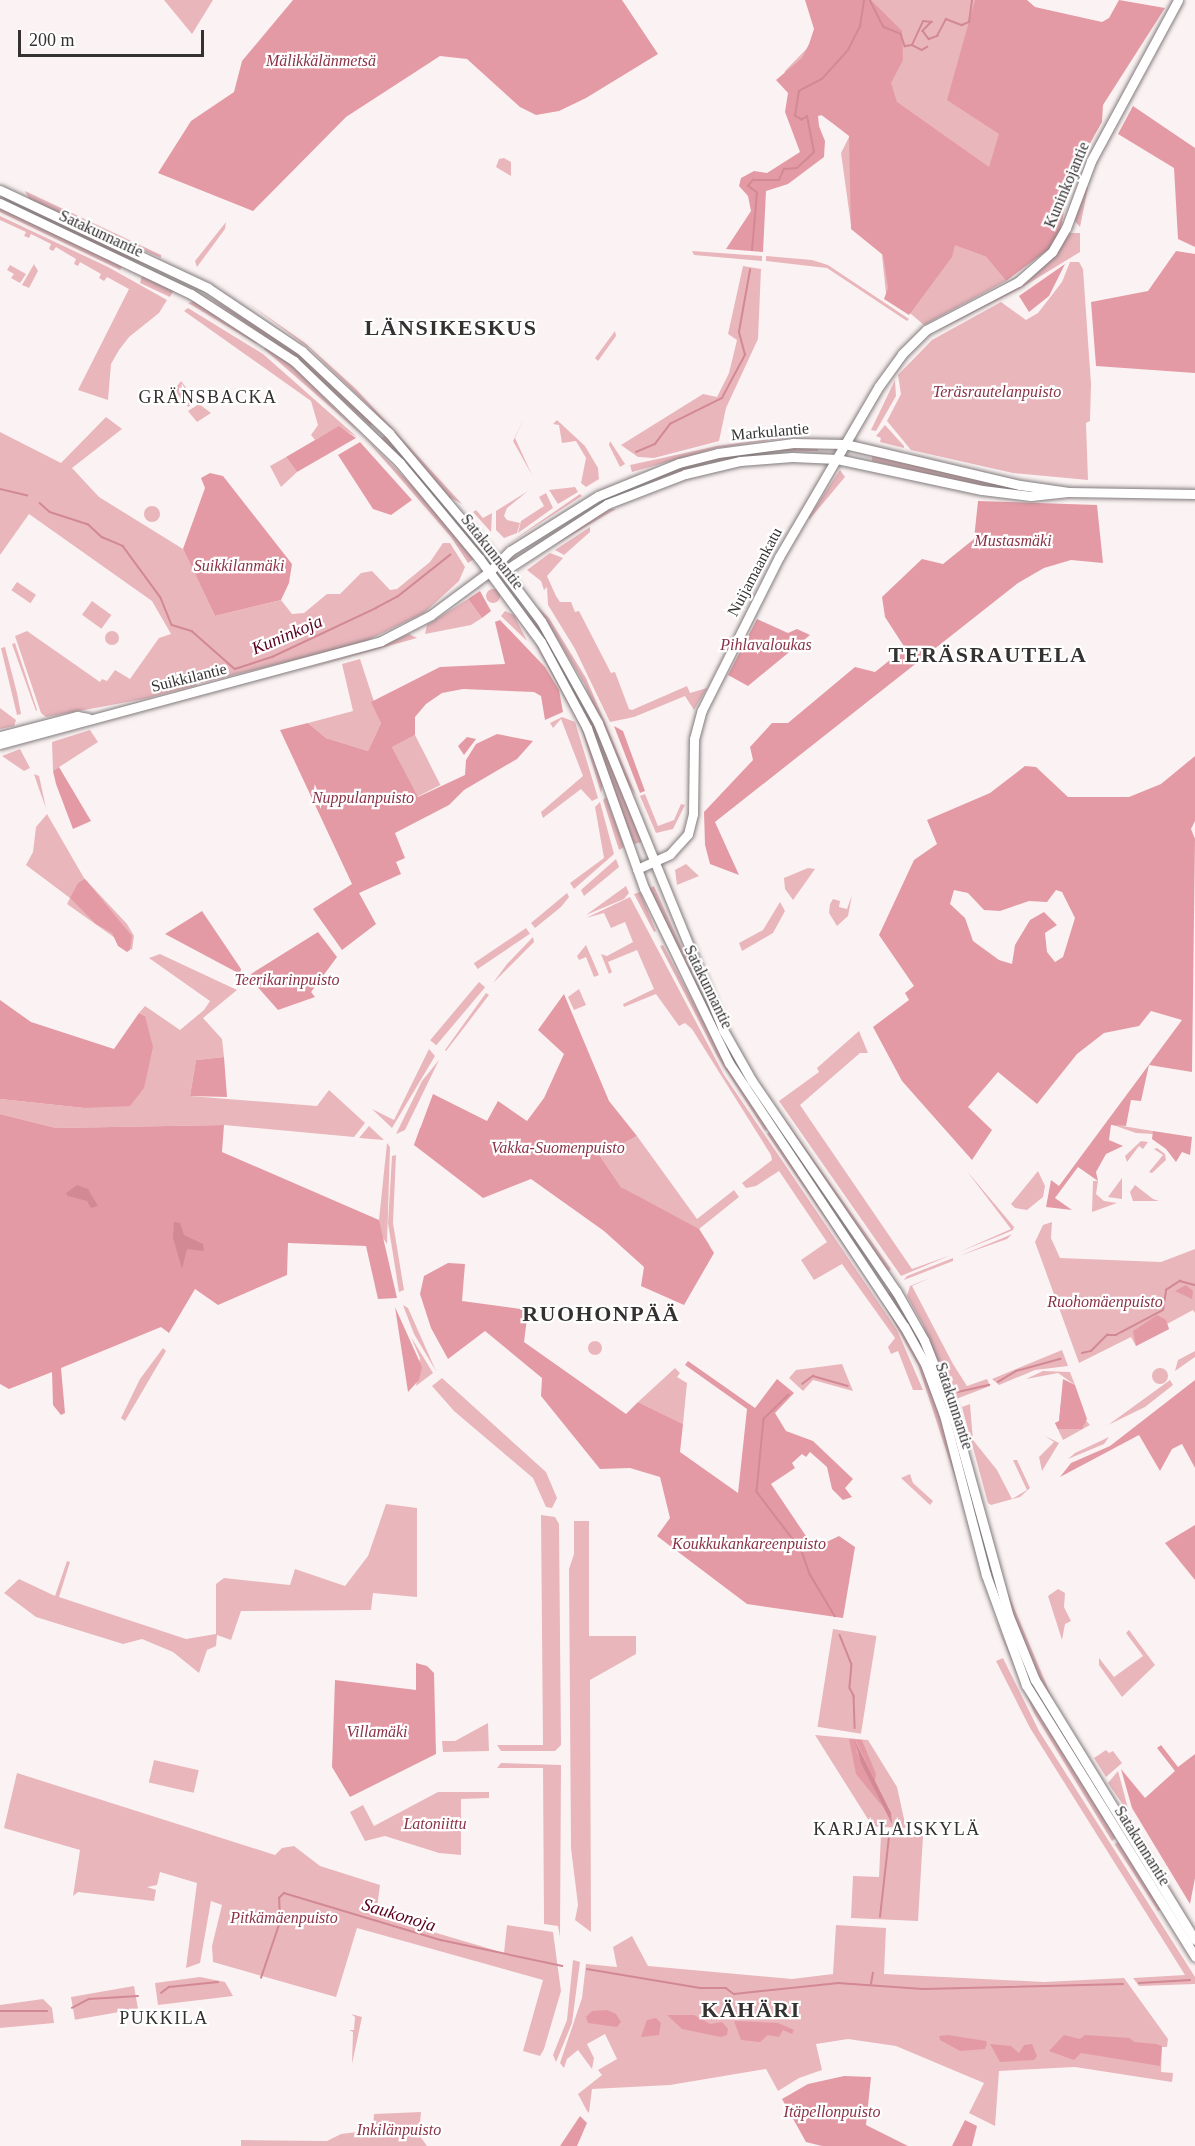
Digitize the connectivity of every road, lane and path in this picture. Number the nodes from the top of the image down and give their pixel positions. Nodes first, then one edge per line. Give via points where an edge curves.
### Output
1 (1178, 0) edge
2 (0, 190) edge
3 (0, 203) edge
4 (845, 444) junction
5 (837, 459) junction
6 (1068, 492) junction
7 (1195, 494) edge
8 (496, 561) junction
9 (504, 571) junction
10 (489, 572) junction
11 (88, 718) junction
12 (0, 736) edge
13 (0, 744) edge
14 (653, 862) junction
15 (637, 869) junction
16 (1195, 1940) edge
17 (1195, 1957) edge

1 - 4 main road, Kuninkojantie via 1091,161 1066,228 1052,252 1018,282 950,315 921,335 895,363
2 - 8 main road, Satakunnantie via 184,275 279,332 379,423
3 - 10 main road, Satakunnantie via 191,294 271,343 315,379 399,464
4 - 5 main road, Nuijamaankatu
4 - 6 main road, Markulantie via 1002,482
4 - 8 main road, Markulantie via 767,444 679,463 598,496
5 - 6 main road, Markulantie via 982,490 1031,496
5 - 9 main road, Markulantie via 768,458 685,474 594,511
5 - 14 main road, Nuijamaankatu via 749,612 702,710 694,739 693,814 688,834 673,851
6 - 7 main road, Markulantie
8 - 9 main road, Satakunnantie
8 - 10 main road
9 - 10 main road
9 - 14 main road, Satakunnantie via 541,621 580,685
10 - 11 main road, Suikkilantie via 431,615 381,641
10 - 15 main road, Satakunnantie via 541,642 570,692
11 - 12 main road, Suikkilantie via 77,716
11 - 13 main road, Suikkilantie
14 - 15 main road, Nuijamaankatu
14 - 16 main road, Satakunnantie via 706,994 739,1060 921,1334 949,1400 1001,1590 1029,1667 1051,1712
15 - 17 main road, Satakunnantie via 729,1063 920,1353 944,1415 989,1584 1026,1685

